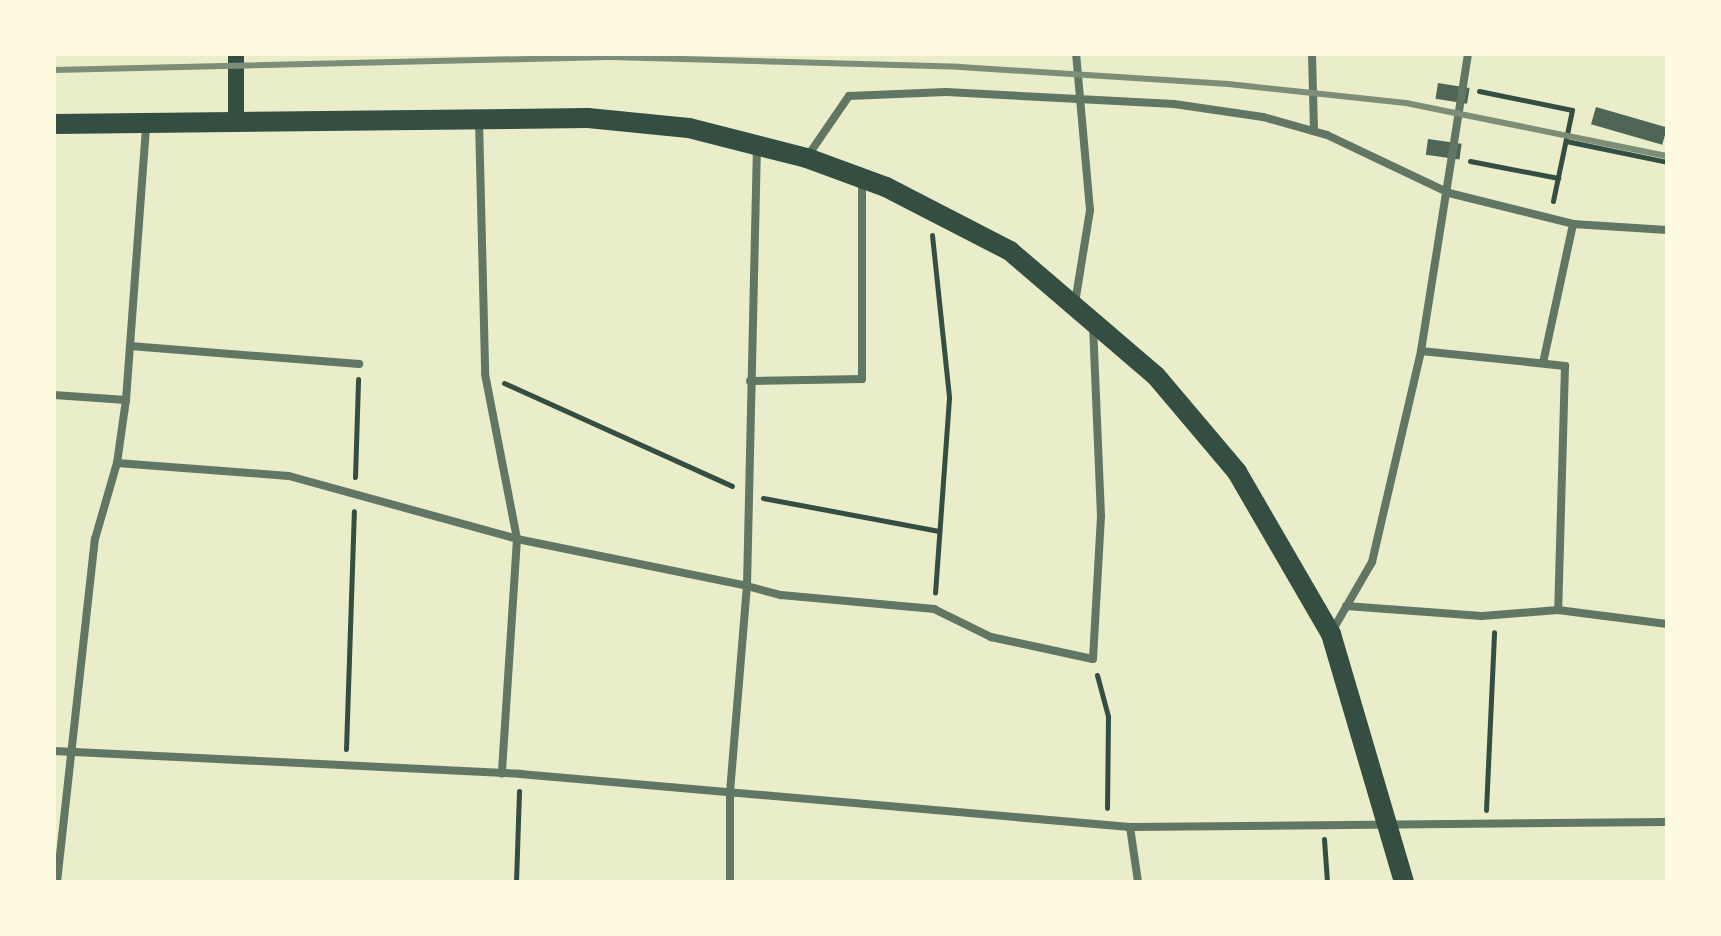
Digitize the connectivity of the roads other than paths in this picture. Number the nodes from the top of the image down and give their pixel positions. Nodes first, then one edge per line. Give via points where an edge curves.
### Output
1 (236, 54) edge
2 (1076, 54) edge
3 (1312, 54) edge
4 (1468, 54) edge
5 (1076, 98) junction
6 (479, 119) junction
7 (236, 121) junction
8 (147, 122) junction
9 (54, 124) edge
10 (1314, 131) junction
11 (758, 143) junction
12 (807, 158) junction
13 (862, 178) junction
14 (1449, 193) junction
15 (1573, 224) junction
16 (1667, 230) edge
17 (1074, 303) junction
18 (1093, 319) junction
19 (130, 346) junction
20 (1421, 351) junction
21 (1543, 363) junction
22 (359, 364) road end
23 (750, 381) junction
24 (54, 395) edge
25 (126, 400) junction
26 (117, 463) junction
27 (517, 539) junction
28 (747, 586) junction
29 (1346, 606) junction
30 (1558, 610) junction
31 (1667, 624) edge
32 (1331, 634) junction
33 (54, 751) edge
34 (68, 751) junction
35 (502, 774) junction
36 (730, 792) junction
37 (1667, 822) edge
38 (1390, 823) junction
39 (1130, 827) junction
40 (57, 882) edge
41 (730, 882) edge
42 (1138, 882) edge
43 (1404, 882) edge

1 - 7 main road
2 - 5 street
3 - 10 street
4 - 14 street
5 - 10 street via 1189,106
5 - 12 street via 946,92 849,96
5 - 17 street via 1090,210
6 - 7 highway
6 - 11 highway via 588,118 689,128
6 - 27 street via 485,374
7 - 8 highway
8 - 9 highway
8 - 19 street
10 - 14 street
11 - 12 highway
11 - 23 street
12 - 13 highway
13 - 17 highway via 1010,251
13 - 23 street via 862,379
14 - 15 street
14 - 20 street
15 - 16 street
15 - 21 street
17 - 18 highway
18 - 28 street via 1101,516 1093,659 991,637 934,609 781,595
18 - 32 highway via 1156,376 1237,472
19 - 22 street
19 - 25 street
20 - 21 street
20 - 29 street via 1372,562
21 - 30 street via 1565,366
23 - 28 street
24 - 25 street
25 - 26 street
26 - 27 street via 289,476
26 - 34 street via 95,539
27 - 28 street
27 - 35 street
28 - 36 street
29 - 30 street via 1494,615
29 - 32 street
30 - 31 street
32 - 38 highway
33 - 34 street
34 - 35 street
34 - 40 street
35 - 36 street
36 - 39 street
36 - 41 street
37 - 38 street
38 - 39 street
38 - 43 highway
39 - 42 street

